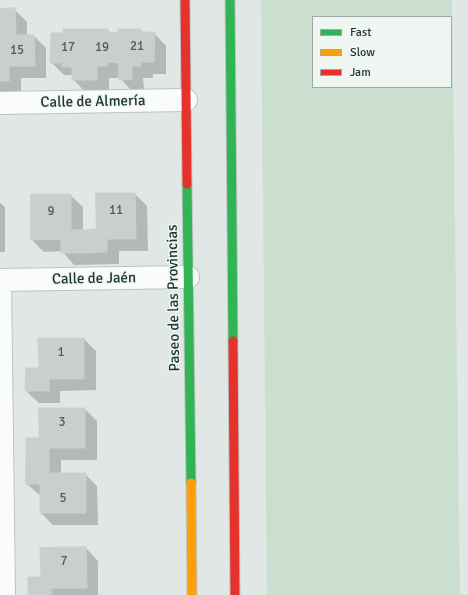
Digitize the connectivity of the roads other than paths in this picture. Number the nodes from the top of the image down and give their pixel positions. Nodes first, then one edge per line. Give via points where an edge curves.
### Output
1 (185, 0) edge
2 (230, 0) edge
3 (186, 100) junction
4 (0, 102) edge
5 (188, 277) junction
6 (0, 280) edge
7 (4, 595) edge
8 (192, 595) edge
9 (235, 595) edge

1 - 3 street, Paseo de las Provincias
2 - 9 street
3 - 4 street, Calle de Almería
3 - 5 street, Paseo de las Provincias
5 - 6 street, Calle de Jaén
5 - 8 street, Paseo de las Provincias
6 - 7 street

